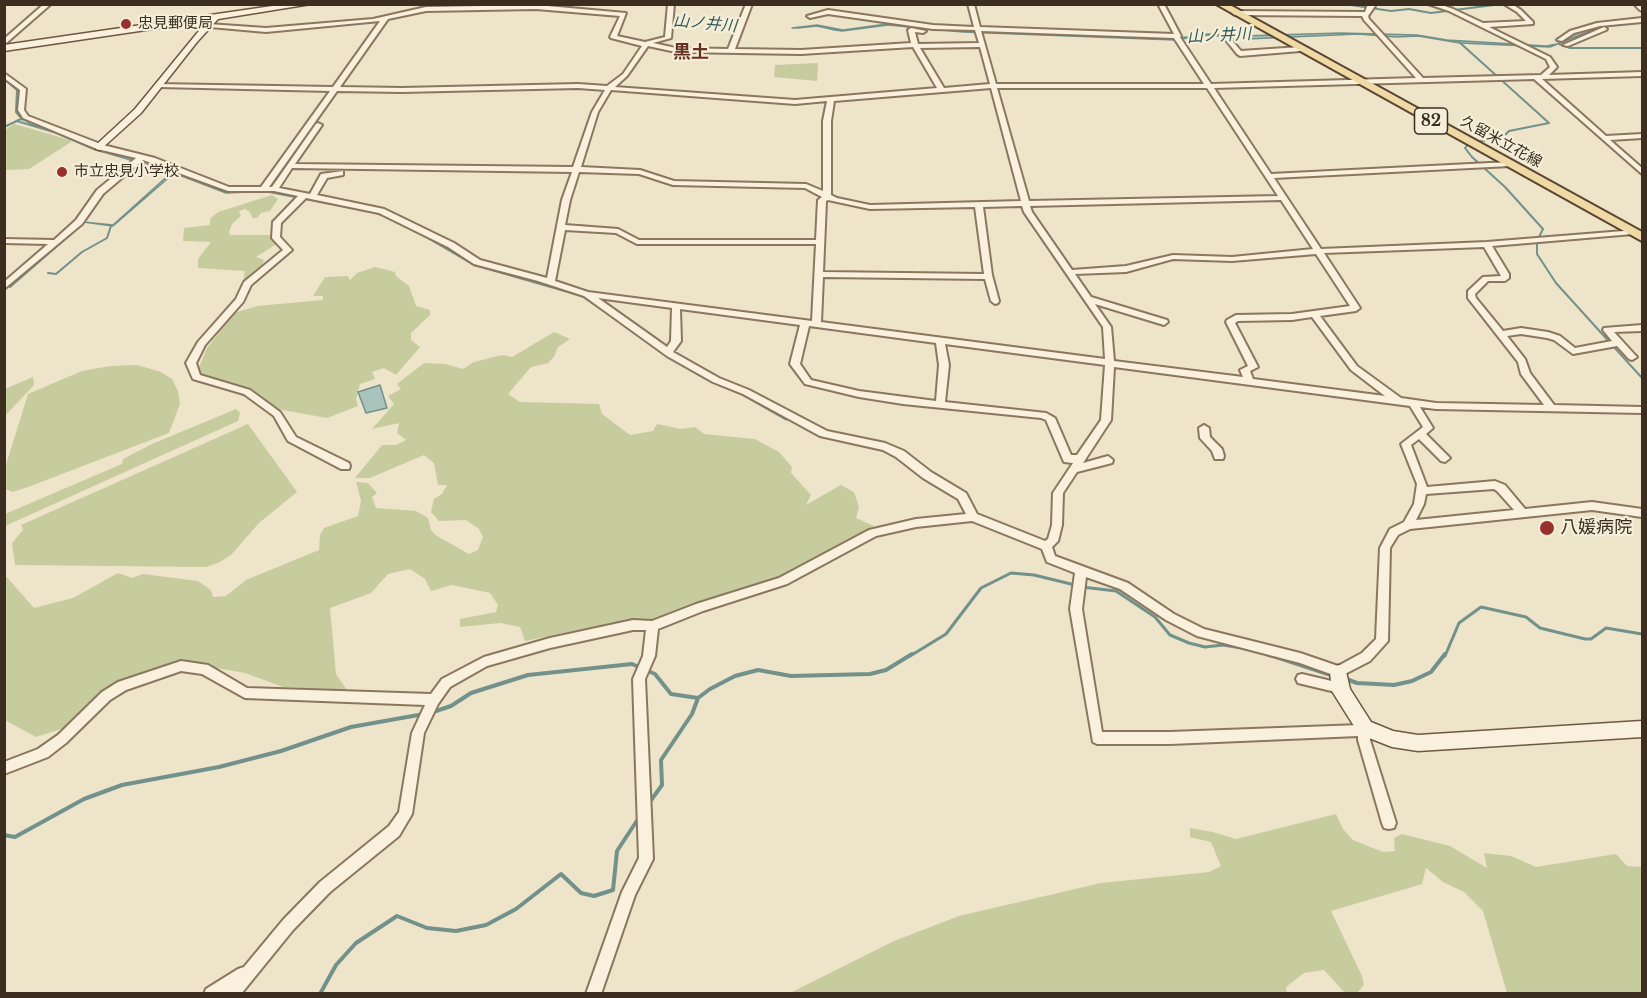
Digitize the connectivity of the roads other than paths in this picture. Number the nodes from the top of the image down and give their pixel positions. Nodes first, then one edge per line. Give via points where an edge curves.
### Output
1 (48, 4) edge
2 (254, 4) edge
3 (307, 4) edge
4 (408, 4) edge
5 (670, 4) edge
6 (749, 4) edge
7 (971, 4) edge
8 (1161, 4) edge
9 (1220, 4) edge
10 (1371, 4) edge
11 (1431, 4) edge
12 (1507, 4) edge
13 (1637, 4) edge
14 (1642, 9) edge
15 (249, 13) junction
16 (1235, 13) junction
17 (1366, 14) junction
18 (386, 16) junction
19 (810, 16) dead end
20 (369, 17) dead end
21 (1642, 20) edge
22 (212, 22) junction
23 (1484, 25) junction
24 (1642, 26) edge
25 (979, 32) junction
26 (1176, 36) junction
27 (1227, 38) dead end
28 (4, 43) edge
29 (643, 45) junction
30 (915, 45) junction
31 (982, 45) junction
32 (4, 48) edge
33 (1300, 49) junction
34 (731, 50) junction
35 (1642, 74) edge
36 (4, 75) edge
37 (1540, 76) junction
38 (1420, 79) junction
39 (1360, 81) junction
40 (159, 85) junction
41 (992, 86) junction
42 (1209, 86) junction
43 (610, 87) junction
44 (340, 88) junction
45 (942, 91) junction
46 (831, 100) junction
47 (1642, 136) edge
48 (1604, 138) junction
49 (100, 147) junction
50 (141, 158) junction
51 (1510, 164) junction
52 (289, 166) junction
53 (1642, 172) edge
54 (576, 173) junction
55 (1269, 176) junction
56 (264, 188) junction
57 (274, 189) junction
58 (308, 196) junction
59 (827, 196) junction
60 (1284, 198) junction
61 (979, 206) junction
62 (1026, 206) junction
63 (561, 227) junction
64 (1639, 233) edge
65 (4, 241) edge
66 (56, 242) junction
67 (821, 242) junction
68 (1487, 244) junction
69 (1320, 251) junction
70 (1072, 272) junction
71 (819, 274) junction
72 (988, 277) junction
73 (551, 282) junction
74 (4, 287) edge
75 (587, 294) junction
76 (1089, 299) junction
77 (995, 301) dead end
78 (676, 306) junction
79 (1315, 315) junction
80 (1164, 322) dead end
81 (805, 323) junction
82 (816, 325) junction
83 (1642, 328) edge
84 (1500, 334) junction
85 (940, 340) junction
86 (1619, 343) junction
87 (668, 352) junction
88 (1632, 357) dead end
89 (1110, 363) junction
90 (1249, 381) junction
91 (1399, 402) junction
92 (1413, 403) junction
93 (940, 405) junction
94 (1552, 409) junction
95 (1642, 410) edge
96 (1204, 428) dead end
97 (1421, 435) junction
98 (1219, 456) dead end
99 (1445, 458) dead end
100 (1081, 459) junction
101 (1108, 460) dead end
102 (345, 466) dead end
103 (1074, 470) junction
104 (1421, 491) junction
105 (1642, 513) edge
106 (1523, 514) junction
107 (973, 517) junction
108 (1408, 525) junction
109 (1047, 546) junction
110 (1081, 572) junction
111 (652, 626) junction
112 (1302, 680) dead end
113 (1339, 680) junction
114 (434, 700) junction
115 (1365, 729) junction
116 (1642, 729) edge
117 (4, 768) edge
118 (1389, 824) dead end
119 (248, 971) junction
120 (211, 993) edge
121 (231, 993) edge
122 (593, 993) edge

1 - 28 street
2 - 15 street
3 - 15 street
4 - 18 street
5 - 29 street via 668,38
6 - 34 street
7 - 25 street
8 - 26 street
9 - 16 main road, 久留米立花線 / 82
10 - 17 street
11 - 23 street
12 - 23 street via 1531,23
13 - 14 street
15 - 22 street
16 - 17 street
16 - 33 main road, 久留米立花線 / 82
17 - 38 street via 1366,19
18 - 20 street
18 - 22 street via 266,30
18 - 29 street via 419,9 515,6 624,14 613,37
18 - 44 street
19 - 25 street via 828,12 870,14
21 - 24 street via 1599,24 1572,32 1563,43 1608,28
22 - 32 street
22 - 40 street
23 - 37 street via 1548,58 1554,68
25 - 26 street
25 - 30 street via 911,30
25 - 31 street
26 - 42 street
27 - 33 street via 1240,53
29 - 34 street via 676,50
29 - 43 street via 626,75
30 - 31 street
30 - 34 street via 801,52
30 - 45 street
31 - 41 street
33 - 39 main road, 久留米立花線 / 82
35 - 37 street
36 - 49 street via 23,89 21,110 25,117
37 - 38 street
37 - 48 street
38 - 39 street
39 - 42 street
39 - 51 main road, 久留米立花線 / 82
40 - 44 street
40 - 49 street via 129,121
41 - 42 street
41 - 45 street
41 - 62 street
42 - 55 street
43 - 44 street
43 - 46 street via 771,102
43 - 54 street via 595,112
44 - 52 street
44 - 56 street
45 - 46 street
46 - 59 street via 826,121
47 - 48 street
48 - 53 street
49 - 50 street
50 - 56 street via 228,189
50 - 66 street via 100,192 79,222
51 - 55 street
51 - 64 main road, 久留米立花線 / 82
52 - 54 street
52 - 57 street
54 - 58 street via 332,172
54 - 59 street via 640,172 673,183 797,185
54 - 63 street
55 - 60 street
56 - 57 street
57 - 58 street
58 - 73 street via 381,211 477,262
58 - 102 street via 277,222 276,238 288,250 247,284 240,300 201,344 191,363 196,377 247,392 277,414 292,439
59 - 61 street via 863,207
59 - 67 street via 822,200
60 - 62 street
60 - 69 street
61 - 62 street
61 - 72 street
62 - 70 street
63 - 67 street via 618,231 637,242
63 - 73 street
64 - 68 street
65 - 66 street
66 - 74 street
67 - 71 street
68 - 69 street
68 - 84 street via 1506,273 1505,278 1486,279 1471,292
69 - 70 street via 1232,259 1173,257 1126,269
69 - 79 street via 1356,308
70 - 76 street
71 - 72 street
71 - 82 street
72 - 77 street
73 - 75 street
75 - 78 street
75 - 87 street
76 - 80 street
76 - 89 street via 1107,327
78 - 81 street
78 - 87 street via 676,341
79 - 90 street via 1246,317 1230,322 1253,366 1245,370
79 - 91 street via 1354,368
81 - 82 street
81 - 93 street via 795,364 808,382 859,394
82 - 85 street
83 - 86 street via 1607,330
84 - 86 street via 1548,335 1573,351
84 - 94 street
85 - 89 street
85 - 93 street via 944,365
86 - 88 street
87 - 107 street via 824,434 900,454 962,495
89 - 90 street
89 - 100 street via 1106,420
90 - 91 street
91 - 92 street
92 - 94 street
92 - 97 street via 1428,428
93 - 100 street via 1043,415 1050,418 1068,459
94 - 95 street
96 - 98 street via 1205,438
97 - 99 street
97 - 104 street via 1406,444 1422,484
100 - 103 street
101 - 103 street
103 - 109 street via 1058,493 1057,525 1053,541
104 - 106 street via 1495,484
104 - 108 street
105 - 106 street via 1592,506
106 - 108 street
107 - 109 street
107 - 111 street via 916,523 873,533 783,581
108 - 113 street via 1394,532 1385,548 1382,641
109 - 110 street via 1051,559
110 - 113 street via 1124,586 1201,633 1300,658
110 - 115 street via 1076,609 1097,738
111 - 114 street via 633,625 484,662 446,683
111 - 122 street via 649,656 639,679 646,859 629,892
112 - 113 street
113 - 115 street
114 - 117 street via 245,693 204,669 181,666 122,686 43,753
114 - 119 street via 418,732 405,814 394,831 326,887
115 - 116 street via 1418,743
115 - 118 street via 1364,740
119 - 120 street
119 - 121 street

